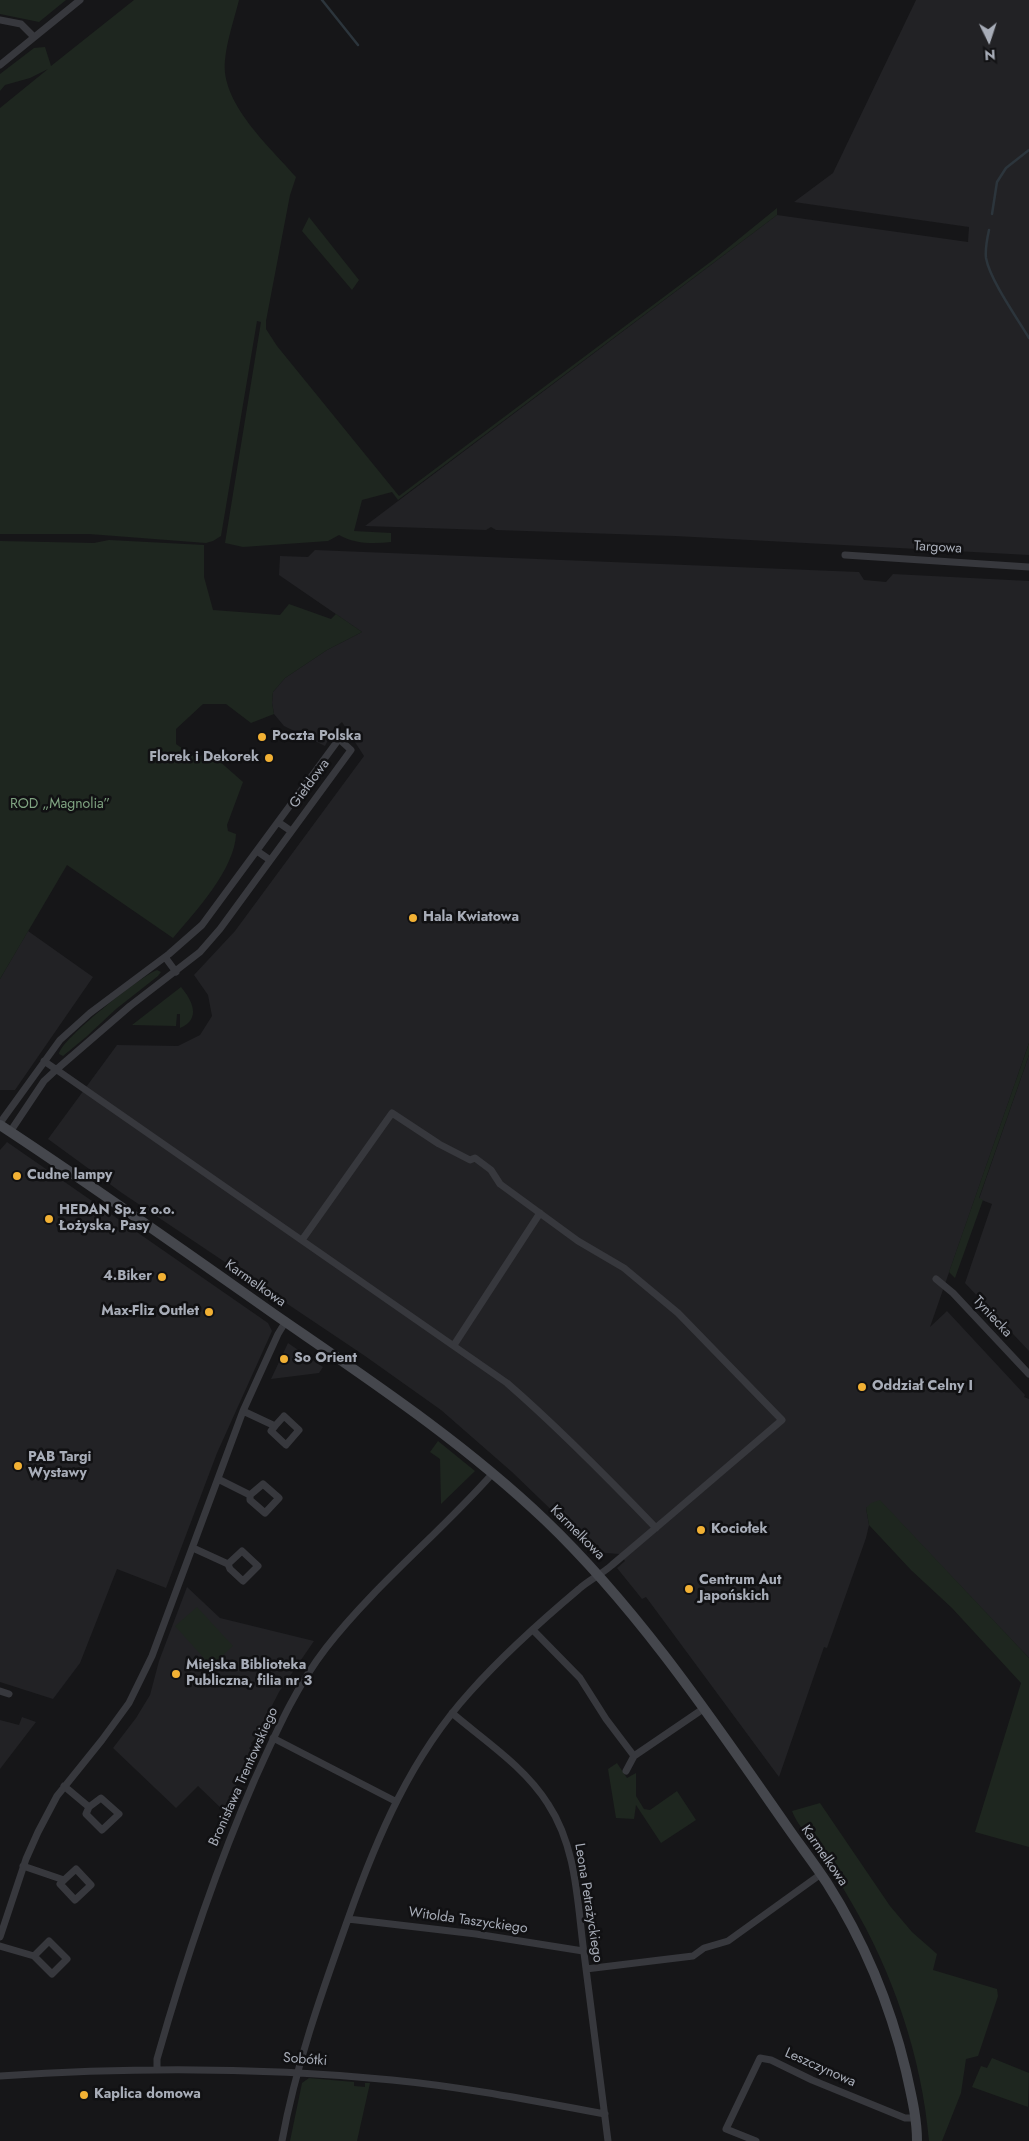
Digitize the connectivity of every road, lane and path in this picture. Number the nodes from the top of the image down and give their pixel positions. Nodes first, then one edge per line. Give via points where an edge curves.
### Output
1 (80, 0) edge
2 (0, 20) edge
3 (34, 38) junction
4 (0, 65) edge
5 (845, 555) dead end
6 (1029, 567) edge
7 (278, 822) junction
8 (291, 831) junction
9 (257, 851) junction
10 (270, 860) junction
11 (165, 957) junction
12 (176, 972) junction
13 (44, 1061) junction
14 (57, 1069) junction
15 (3, 1127) edge
16 (540, 1213) junction
17 (302, 1240) junction
18 (936, 1279) dead end
19 (286, 1322) junction
20 (454, 1345) junction
21 (1029, 1374) edge
22 (243, 1411) junction
23 (275, 1426) dead end
24 (493, 1473) junction
25 (218, 1479) junction
26 (250, 1495) dead end
27 (656, 1528) junction
28 (193, 1548) junction
29 (228, 1564) dead end
30 (598, 1574) junction
31 (533, 1630) junction
32 (0, 1691) edge
33 (9, 1694) dead end
34 (703, 1708) junction
35 (452, 1713) junction
36 (273, 1738) junction
37 (634, 1756) junction
38 (626, 1771) dead end
39 (64, 1786) junction
40 (396, 1801) junction
41 (89, 1807) junction
42 (23, 1866) junction
43 (821, 1874) junction
44 (64, 1880) junction
45 (348, 1918) junction
46 (2, 1926) edge
47 (0, 1937) edge
48 (0, 1946) edge
49 (583, 1952) junction
50 (34, 1956) junction
51 (586, 1969) junction
52 (157, 2069) junction
53 (297, 2072) junction
54 (0, 2076) edge
55 (605, 2114) junction
56 (915, 2118) junction
57 (282, 2141) edge
58 (608, 2141) edge
59 (756, 2141) edge
60 (917, 2141) edge

1 - 3 street
2 - 3 street via 21,24
3 - 4 street
5 - 6 street, Targowa
7 - 8 street
7 - 8 street, Giełdowa via 339,739 351,750
7 - 9 street, Giełdowa
8 - 10 street, Giełdowa
9 - 10 street
9 - 11 street, Giełdowa via 202,925
10 - 12 street, Giełdowa via 220,929
11 - 12 street
11 - 13 street, Giełdowa via 77,1024
12 - 14 street, Giełdowa via 130,1006
13 - 14 street
13 - 15 street, Giełdowa
14 - 15 street, Giełdowa
14 - 17 street
15 - 19 street, Karmelkowa
16 - 17 street via 500,1184 491,1170 475,1158 470,1160 439,1144 392,1113
16 - 20 street
16 - 27 street via 578,1241 624,1268 678,1313 782,1420
17 - 20 street
18 - 21 street, Tyniecka
19 - 22 street
19 - 24 street, Karmelkowa via 392,1394
20 - 27 street via 507,1383 546,1417
22 - 23 street
22 - 25 street
24 - 30 street, Karmelkowa
24 - 36 street, Bronisława Trentowskiego via 353,1615 304,1681
25 - 26 street
25 - 28 street
27 - 30 street
28 - 29 street
28 - 39 street via 155,1652 129,1703
30 - 31 street
30 - 34 street, Karmelkowa via 660,1649
31 - 35 street
31 - 37 street via 580,1678
32 - 33 street
34 - 37 street
34 - 43 street, Karmelkowa
35 - 40 street via 422,1755
35 - 49 street, Leona Petrażyckiego via 534,1783 560,1822 571,1854
36 - 40 street
36 - 52 street, Bronisława Trentowskiego via 198,1924
37 - 38 street
39 - 41 street
39 - 42 street
40 - 45 street
41 - 41 street via 86,1814 102,1830 119,1814 101,1798
42 - 44 street
42 - 46 street
43 - 51 street via 728,1941 704,1948 693,1956
43 - 56 street, Karmelkowa via 859,1938 883,1994 902,2056
44 - 44 street via 60,1884 75,1900 91,1885 76,1869
45 - 49 street, Witolda Taszyckiego
45 - 53 street
46 - 47 street
48 - 50 street
49 - 51 street, Leona Petrażyckiego
50 - 50 street via 52,1974 67,1959 49,1941
51 - 55 street, Leona Petrażyckiego
52 - 53 street, Sobótki
52 - 54 street, Sobótki
53 - 55 street, Sobótki via 403,2081
53 - 57 street
55 - 58 street, Leona Petrażyckiego
56 - 59 street, Leszczynowa via 905,2118 760,2058 726,2130
56 - 60 street, Karmelkowa

